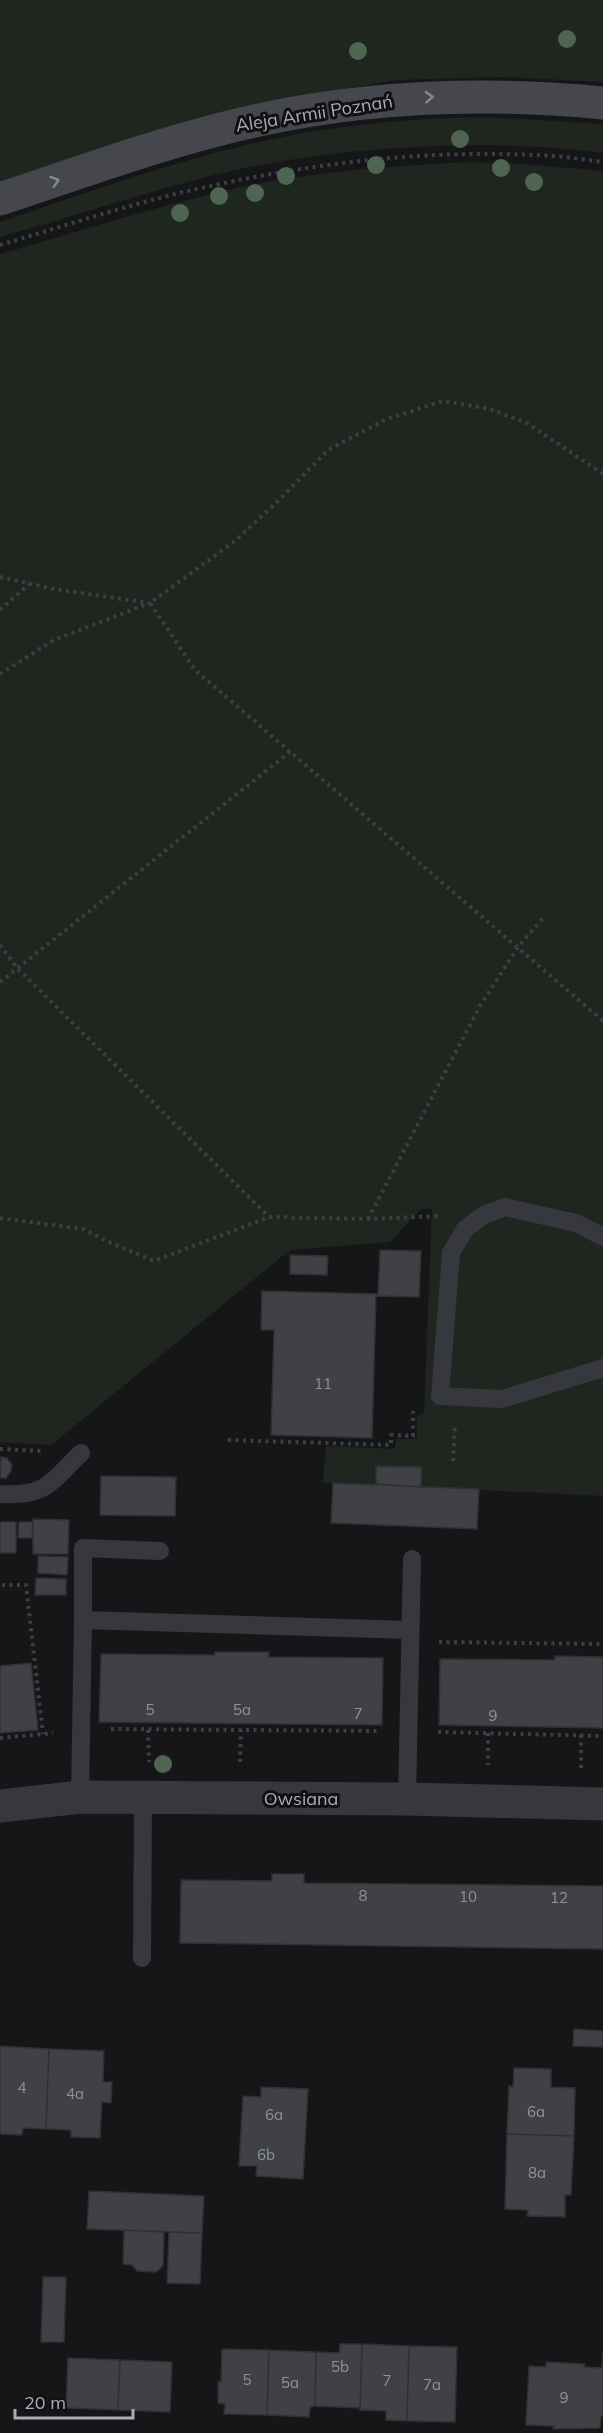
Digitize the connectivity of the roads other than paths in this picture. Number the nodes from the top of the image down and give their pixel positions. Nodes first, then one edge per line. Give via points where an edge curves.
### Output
1 (603, 103) edge
2 (0, 199) edge
3 (603, 1237) edge
4 (603, 1368) edge
5 (81, 1453) dead end
6 (0, 1494) edge
7 (160, 1551) dead end
8 (412, 1558) dead end
9 (83, 1620) junction
10 (410, 1636) junction
11 (80, 1797) junction
12 (143, 1798) junction
13 (407, 1799) junction
14 (603, 1804) edge
15 (0, 1806) edge
16 (142, 1958) dead end

2 -> 1 street, Aleja Armii Poznań via 229,126 296,112 360,103 479,95
3 - 4 lane via 576,1223 505,1207 484,1215 465,1229 451,1253 440,1396 502,1399
5 - 6 lane via 40,1491
7 - 9 lane via 83,1548
8 - 10 lane
9 - 10 lane
9 - 11 lane
10 - 13 lane
11 - 12 street, Owsiana
11 - 15 street, Owsiana
12 - 13 street, Owsiana
12 - 16 lane
13 - 14 street, Owsiana

